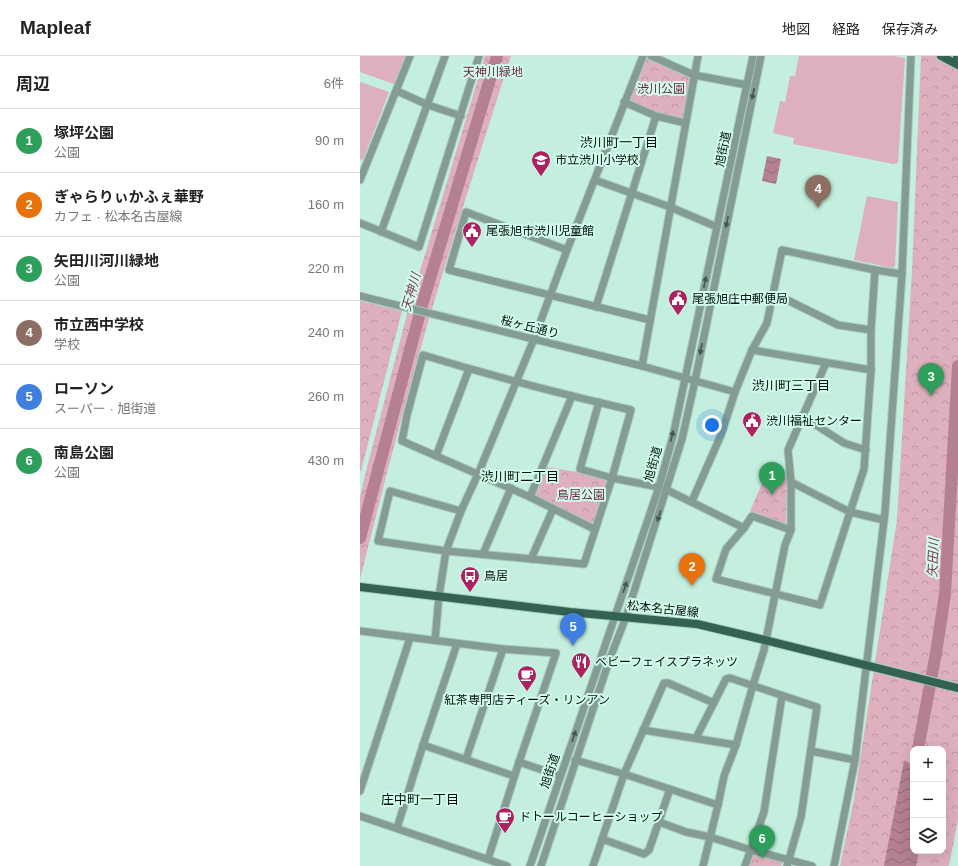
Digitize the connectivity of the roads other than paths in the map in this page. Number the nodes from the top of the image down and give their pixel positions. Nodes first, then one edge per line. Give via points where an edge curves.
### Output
1 (410, 56) edge
2 (445, 56) edge
3 (479, 56) edge
4 (643, 56) edge
5 (651, 56) edge
6 (698, 56) edge
7 (753, 56) edge
8 (761, 56) edge
9 (911, 56) edge
10 (940, 56) edge
11 (958, 65) edge
12 (694, 75) junction
13 (747, 85) junction
14 (396, 91) junction
15 (624, 102) junction
16 (428, 105) junction
17 (461, 116) junction
18 (656, 116) junction
19 (685, 123) junction
20 (360, 180) edge
21 (595, 180) junction
22 (633, 193) junction
23 (670, 207) junction
24 (360, 223) edge
25 (717, 227) junction
26 (381, 232) junction
27 (567, 250) junction
28 (875, 270) junction
29 (902, 274) junction
30 (773, 293) junction
31 (550, 295) junction
32 (360, 296) edge
33 (596, 306) junction
34 (650, 320) junction
35 (871, 330) junction
36 (534, 339) junction
37 (752, 350) junction
38 (826, 363) junction
39 (642, 366) junction
40 (469, 369) junction
41 (870, 370) junction
42 (684, 378) junction
43 (516, 381) junction
44 (695, 381) junction
45 (735, 392) junction
46 (572, 396) junction
47 (599, 402) junction
48 (802, 416) junction
49 (866, 450) junction
50 (436, 456) junction
51 (478, 474) junction
52 (612, 478) junction
53 (791, 482) junction
54 (659, 487) junction
55 (511, 488) junction
56 (667, 490) junction
57 (530, 497) junction
58 (692, 501) junction
59 (553, 509) junction
60 (461, 511) junction
61 (850, 512) junction
62 (884, 520) junction
63 (744, 528) junction
64 (594, 529) junction
65 (791, 530) junction
66 (446, 551) junction
67 (483, 554) junction
68 (531, 559) junction
69 (360, 587) edge
70 (775, 594) junction
71 (439, 596) junction
72 (614, 617) junction
73 (626, 617) junction
74 (360, 632) edge
75 (410, 638) junction
76 (435, 640) junction
77 (765, 640) junction
78 (457, 644) junction
79 (503, 649) junction
80 (866, 665) junction
81 (752, 685) junction
82 (958, 688) edge
83 (782, 696) junction
84 (714, 702) junction
85 (643, 730) junction
86 (696, 738) junction
87 (736, 744) junction
88 (423, 745) junction
89 (811, 751) junction
90 (466, 759) junction
91 (575, 760) junction
92 (855, 760) junction
93 (519, 762) junction
94 (624, 774) junction
95 (514, 776) junction
96 (560, 776) junction
97 (670, 789) junction
98 (360, 791) edge
99 (718, 805) junction
100 (360, 816) edge
101 (659, 822) junction
102 (397, 828) junction
103 (710, 837) junction
104 (602, 839) junction
105 (751, 850) junction
106 (488, 859) junction
107 (788, 863) edge
108 (507, 866) edge
109 (530, 866) edge
110 (541, 866) edge
111 (593, 866) edge
112 (703, 866) edge
113 (745, 866) edge
114 (812, 866) edge
115 (834, 866) edge

1 - 14 street
2 - 16 street
3 - 17 street
4 - 15 street
5 - 12 street
6 - 12 street
7 - 13 street, 旭街道
8 -> 44 street, 旭街道
9 - 29 street
10 - 11 main road
12 - 13 street
12 - 19 street
13 - 25 street, 旭街道
14 - 16 street
14 - 20 street
15 - 18 street
15 - 21 street
16 - 17 street
16 - 26 street
17 - 26 street via 419,247
18 - 19 street
18 - 22 street
19 - 23 street
21 - 22 street
21 - 27 street
22 - 23 street
22 - 33 street
23 - 25 street
23 - 34 street
24 - 26 street
42 -> 25 street, 旭街道
27 - 31 street
27 - 31 street via 466,212 449,270
28 - 29 street
28 - 30 street via 782,250
28 - 35 street
29 - 62 street
30 - 35 street via 838,325
30 - 37 street via 767,323
31 - 33 street
31 - 36 street
32 - 36 street, 桜ヶ丘通り
33 - 34 street
34 - 39 street
35 - 41 street
36 - 39 street, 桜ヶ丘通り
36 - 43 street
37 - 38 street
37 - 45 street
38 - 41 street
38 - 48 street
39 - 42 street, 桜ヶ丘通り
40 - 43 street
40 - 50 street
40 - 50 street via 423,355 402,441
41 - 49 street
42 - 44 street, 桜ヶ丘通り
54 -> 42 street, 旭街道 via 673,436
43 - 46 street
43 - 51 street
44 - 45 street, 桜ヶ丘通り
44 - 56 street, 旭街道
45 - 58 street via 721,435
46 - 47 street
46 - 57 street
47 - 52 street via 580,469
47 - 52 street via 631,410
48 - 49 street via 844,443
48 - 53 street via 788,450
49 - 61 street via 864,469
50 - 51 street
51 - 55 street
51 - 60 street
52 - 54 street
52 - 64 street
53 - 61 street
53 - 65 street
72 -> 54 street, 旭街道
55 - 57 street
55 - 67 street
56 - 58 street
56 -> 73 street, 旭街道
57 - 59 street
58 - 63 street
59 - 64 street
59 - 68 street
60 - 66 street
60 - 66 street via 390,492 378,541
61 - 62 street
61 - 70 street via 820,605
62 - 80 street
63 - 65 street via 752,516
63 - 70 street via 726,549 716,580
64 - 68 street via 584,564
65 - 70 street via 785,545
66 - 67 street
66 - 71 street
67 - 68 street
69 - 71 main road, 松本名古屋線
70 - 77 street
71 - 72 main road, 松本名古屋線
71 - 76 street
72 - 73 main road, 松本名古屋線
96 -> 72 street, 旭街道
73 - 77 main road, 松本名古屋線 via 697,624
73 - 91 street, 旭街道
74 - 75 street
75 - 76 street
75 - 98 street
76 - 78 street
77 - 80 main road, 松本名古屋線
77 - 81 street
78 - 79 street
78 - 88 street
79 - 90 street
79 - 93 street via 556,653
80 - 82 main road, 松本名古屋線
80 - 92 street
81 - 83 street
81 - 84 street via 726,679
81 - 87 street
83 - 89 street via 817,707
83 - 105 street via 764,812
84 - 85 street via 664,683
84 - 86 street
85 - 86 street
85 - 94 street
86 - 87 street
87 - 99 street via 724,776
88 - 90 street
88 - 102 street
89 - 92 street
89 - 107 street via 801,817
90 - 95 street
91 - 94 street
91 - 110 street, 旭街道
92 - 115 street
93 - 95 street
93 - 96 street
94 - 97 street
94 - 104 street
95 - 106 street
96 - 109 street, 旭街道
97 - 99 street
97 - 101 street
99 - 103 street
100 - 102 street
101 - 103 street
101 - 104 street via 649,850 644,854
102 - 106 street
103 - 105 street
103 - 112 street
104 - 111 street
105 - 107 street
105 - 113 street
106 - 108 street
107 - 114 street

